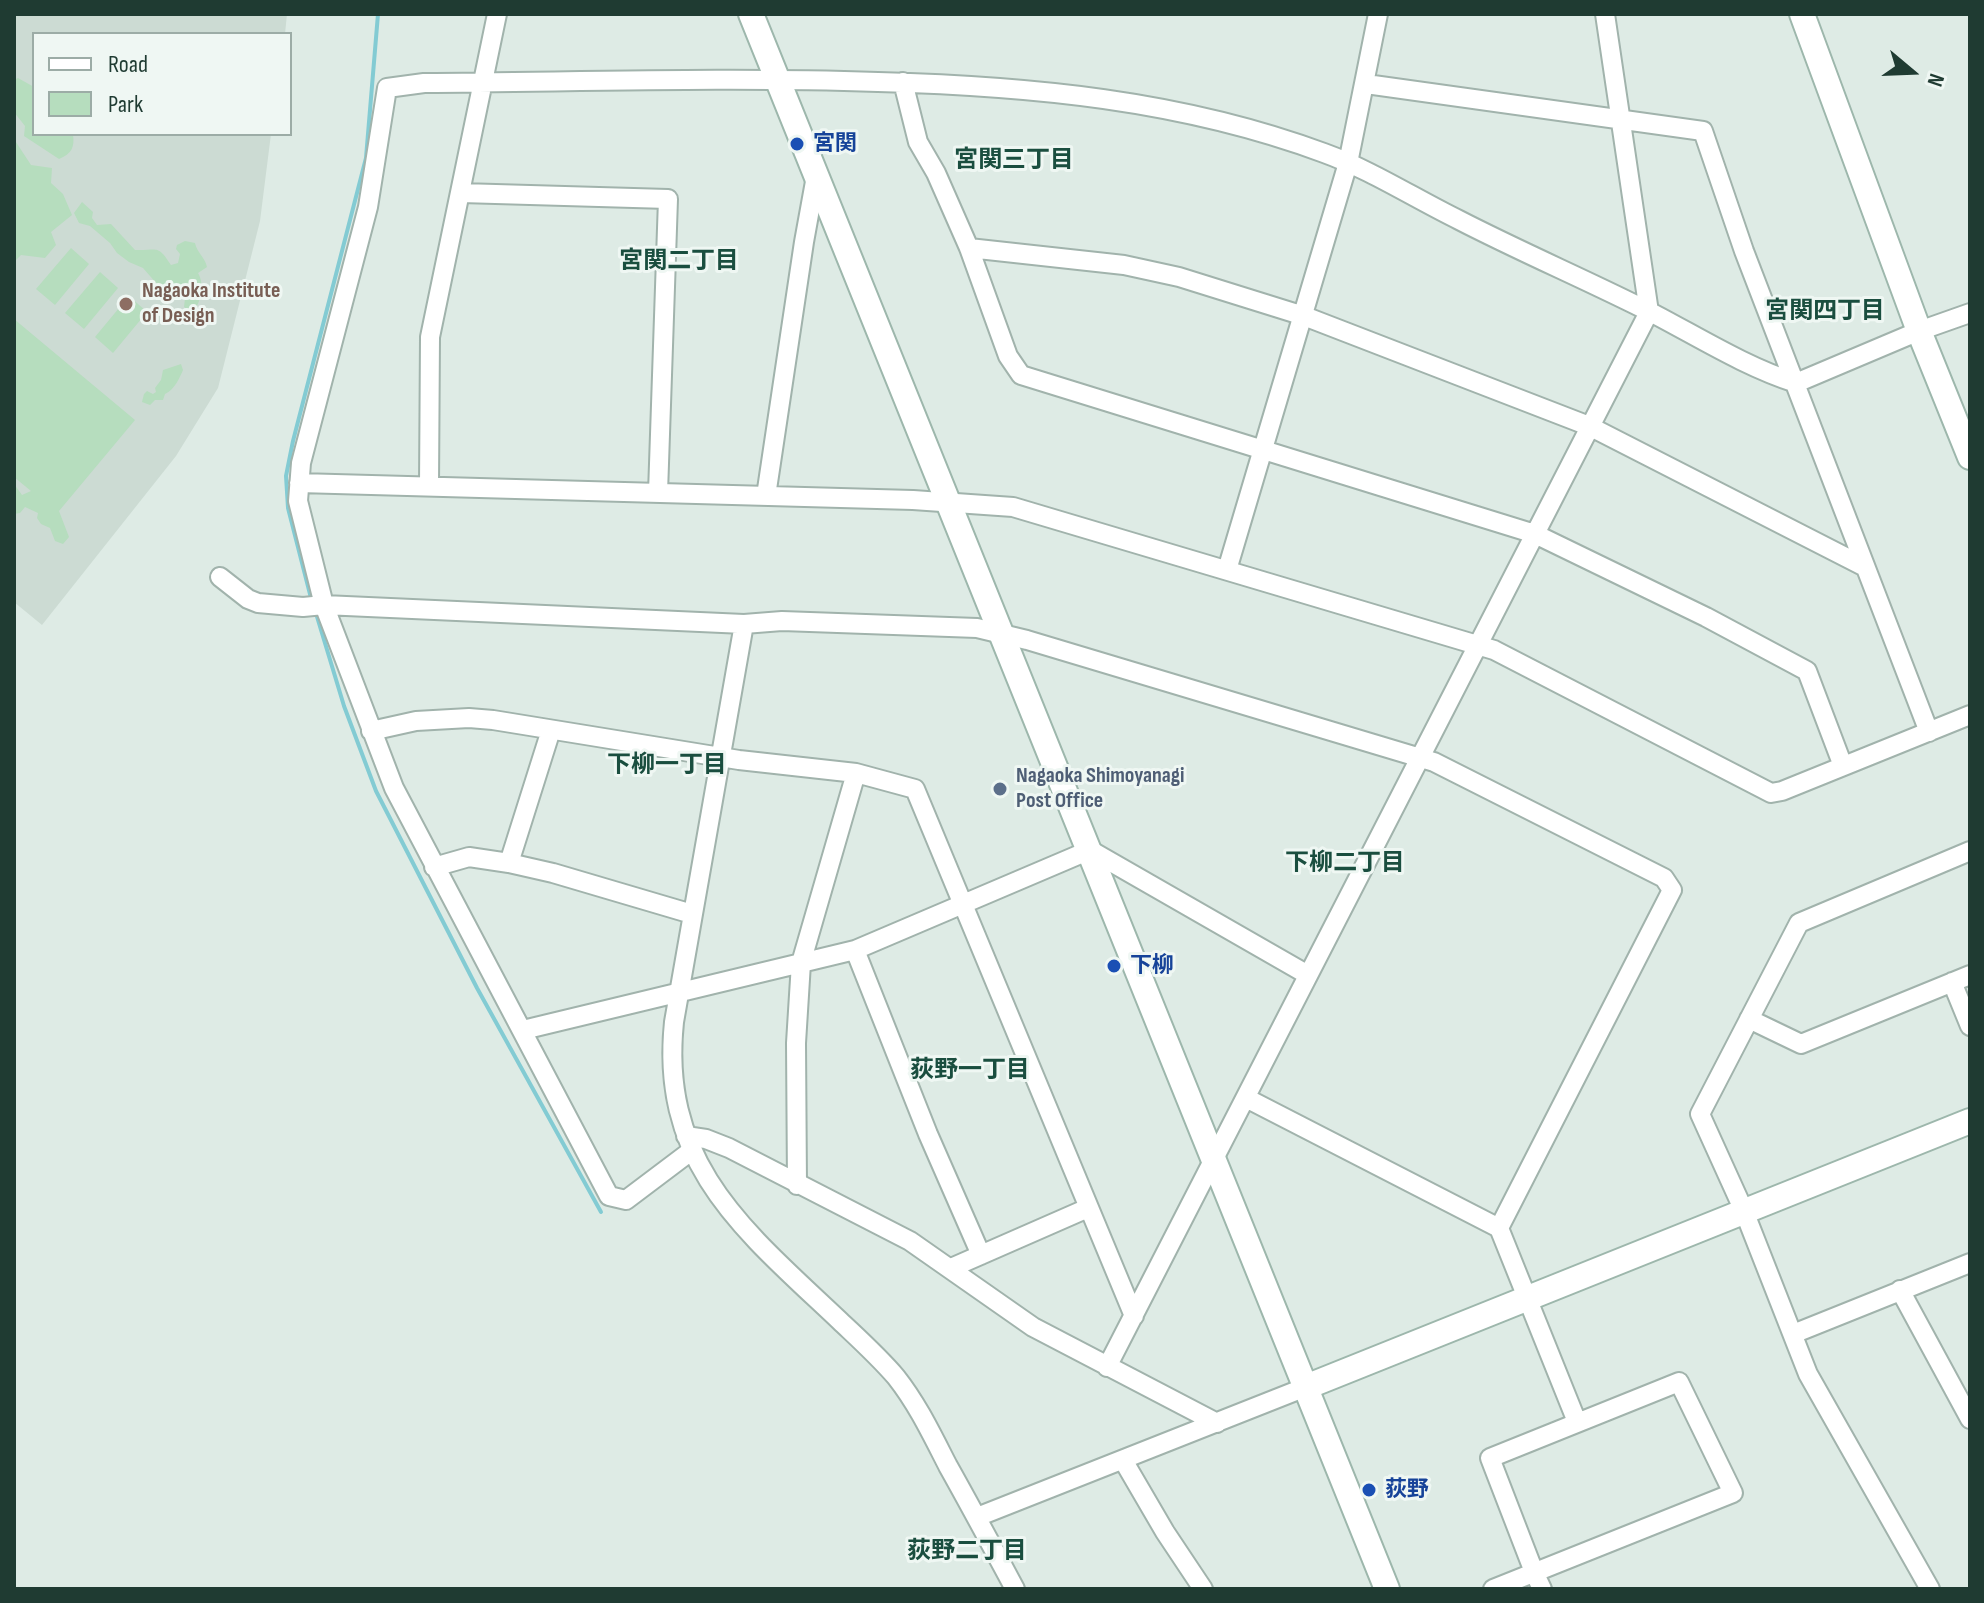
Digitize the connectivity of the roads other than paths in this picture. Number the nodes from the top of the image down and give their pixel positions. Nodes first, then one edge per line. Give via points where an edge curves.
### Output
1 (497, 14) edge
2 (751, 14) edge
3 (1378, 14) edge
4 (1605, 14) edge
5 (1802, 14) edge
6 (776, 79) junction
7 (903, 82) junction
8 (483, 83) junction
9 (1366, 84) junction
10 (1619, 120) junction
11 (1348, 163) junction
12 (816, 176) junction
13 (461, 193) junction
14 (969, 248) junction
15 (1649, 312) junction
16 (1970, 313) edge
17 (1304, 316) junction
18 (1919, 331) junction
19 (1796, 383) junction
20 (1589, 426) junction
21 (1264, 451) junction
22 (1970, 457) edge
23 (299, 483) junction
24 (429, 485) junction
25 (658, 493) junction
26 (766, 496) junction
27 (947, 502) junction
28 (1535, 534) junction
29 (1865, 567) junction
30 (1227, 570) junction
31 (220, 577) dead end
32 (324, 605) junction
33 (744, 624) junction
34 (1000, 633) junction
35 (1479, 646) junction
36 (1970, 715) edge
37 (551, 730) junction
38 (371, 731) junction
39 (1929, 732) junction
40 (720, 756) junction
41 (1420, 758) junction
42 (1843, 766) junction
43 (856, 773) junction
44 (1090, 850) junction
45 (1970, 851) edge
46 (509, 863) junction
47 (434, 867) junction
48 (963, 904) junction
49 (692, 914) junction
50 (855, 950) junction
51 (801, 963) junction
52 (1308, 975) junction
53 (1961, 979) edge
54 (678, 992) junction
55 (1749, 1019) junction
56 (1970, 1026) edge
57 (523, 1030) junction
58 (1246, 1098) junction
59 (1970, 1121) edge
60 (688, 1144) junction
61 (1213, 1163) junction
62 (797, 1185) junction
63 (1088, 1208) junction
64 (1744, 1211) junction
65 (1499, 1228) junction
66 (981, 1255) junction
67 (1970, 1263) edge
68 (951, 1268) junction
69 (1900, 1290) junction
70 (1527, 1298) junction
71 (1134, 1316) junction
72 (1793, 1334) junction
73 (1107, 1367) junction
74 (1306, 1387) junction
75 (1970, 1419) edge
76 (1577, 1422) junction
77 (1217, 1423) junction
78 (1123, 1460) junction
79 (977, 1517) junction
80 (1538, 1581) edge
81 (1015, 1589) edge
82 (1203, 1589) edge
83 (1387, 1589) edge
84 (1493, 1589) edge
85 (1930, 1589) edge

1 - 8 street
2 - 6 street
3 - 9 street
4 - 10 street
5 - 18 street
6 - 7 street
6 - 8 street
6 - 12 street
7 - 11 street via 1063,93 1156,106 1233,124
7 - 14 street via 918,142
8 - 13 street
8 - 23 street via 387,88 368,207
9 - 10 street
9 - 11 street
10 - 15 street
10 - 19 street via 1703,131
11 - 15 street
11 - 17 street
12 - 26 street
12 - 27 street
13 - 24 street via 430,337
13 - 25 street via 668,199
14 - 17 street via 1124,265
14 - 21 street via 1008,356 1021,375
15 - 19 street
15 - 20 street
16 - 18 street
17 - 20 street
17 - 21 street
18 - 19 street
18 - 22 street
19 - 29 street
20 - 28 street
20 - 29 street
21 - 28 street
21 - 30 street
23 - 24 street
23 - 32 street via 298,501
24 - 25 street
25 - 26 street
26 - 27 street
27 - 30 street via 1013,507
27 - 34 street
28 - 35 street
28 - 42 street via 1807,671
29 - 39 street
30 - 35 street
31 - 32 street via 258,603
32 - 33 street
32 - 38 street
33 - 34 street via 782,621
33 - 40 street
34 - 41 street
34 - 44 street
35 - 41 street
35 - 42 street via 1764,791 1782,791
36 - 39 street
37 - 38 street via 469,718
37 - 40 street
37 - 46 street
38 - 47 street
39 - 42 street
40 - 43 street
40 - 49 street
41 - 52 street
41 - 65 street via 1664,878 1672,890
43 - 48 street via 915,789
43 - 51 street
44 - 48 street
44 - 52 street
44 - 61 street
45 - 55 street via 1799,923
46 - 47 street via 469,857
46 - 49 street
47 - 57 street
48 - 50 street
48 - 63 street
49 - 54 street
50 - 51 street
50 - 66 street
51 - 54 street
51 - 62 street
52 - 58 street
53 - 55 street via 1801,1044
53 - 56 street
54 - 57 street
54 - 60 street via 672,1067
55 - 64 street via 1700,1114
57 - 60 street via 609,1196 626,1200
58 - 61 street
58 - 65 street
59 - 64 street
60 - 62 street via 706,1139
60 - 79 street via 720,1200 751,1235 895,1376 922,1412
61 - 71 street
61 - 74 street
62 - 68 street via 910,1241
63 - 66 street
63 - 71 street
64 - 70 street
64 - 72 street
65 - 70 street
66 - 68 street
67 - 69 street
68 - 73 street via 1033,1327
69 - 72 street
69 - 75 street
70 - 74 street
70 - 76 street
71 - 73 street
72 - 85 street via 1808,1374
73 - 77 street
74 - 77 street
74 - 83 street
76 - 80 street via 1490,1458
76 - 80 street via 1679,1382 1733,1493
77 - 78 street
78 - 79 street
78 - 82 street
79 - 81 street
80 - 84 street

